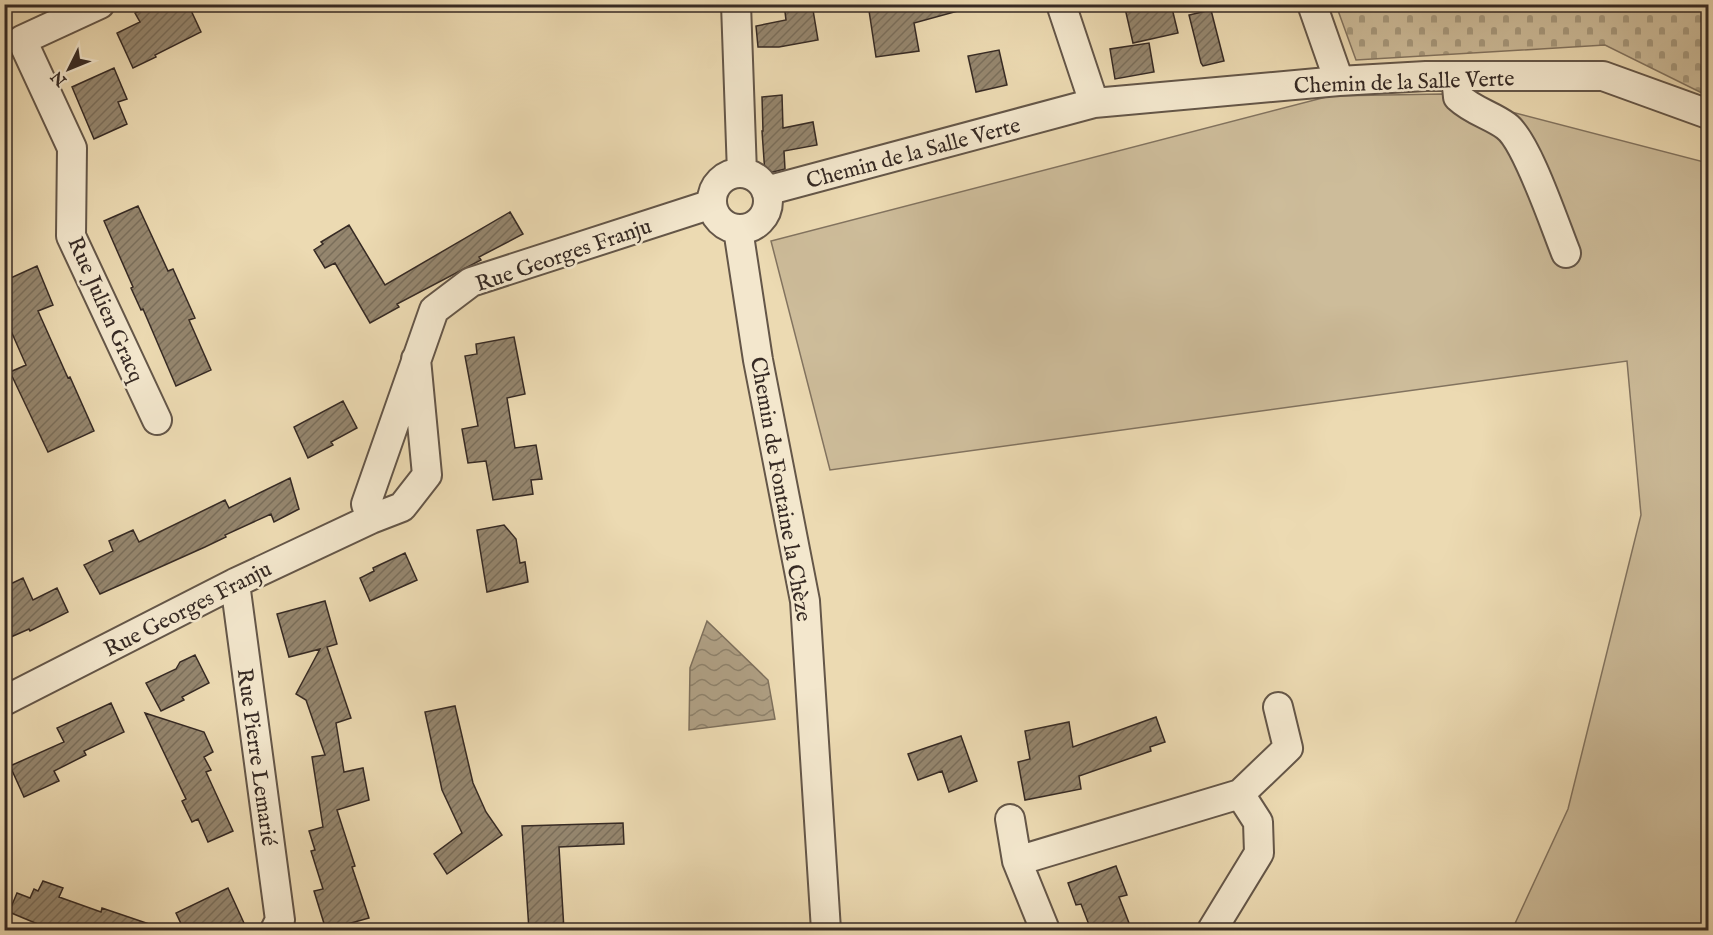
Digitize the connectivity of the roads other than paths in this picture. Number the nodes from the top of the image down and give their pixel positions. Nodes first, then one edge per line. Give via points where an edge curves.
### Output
1 (100, 4) edge
2 (736, 4) edge
3 (1061, 4) edge
4 (1312, 4) edge
5 (13, 45) edge
6 (1456, 76) junction
7 (1339, 81) junction
8 (1094, 103) junction
9 (1708, 114) edge
10 (742, 173) junction
11 (766, 191) junction
12 (712, 204) junction
13 (738, 229) junction
14 (1566, 253) dead end
15 (416, 359) junction
16 (157, 420) dead end
17 (371, 519) junction
18 (234, 583) junction
19 (4, 701) edge
20 (1278, 707) dead end
21 (1240, 794) junction
22 (1010, 819) dead end
23 (1017, 861) junction
24 (275, 930) edge
25 (826, 930) edge
26 (1045, 930) edge
27 (1212, 930) edge

1 - 5 street, Rue Julien Gracq
2 - 10 street
3 - 8 street
4 - 7 street
5 - 16 street, Rue Julien Gracq via 72,148 71,236
6 - 7 street, Chemin de la Salle Verte
6 - 9 street, Chemin de la Salle Verte via 1603,76
6 - 14 street via 1458,97 1479,113 1507,126 1522,143
7 - 8 street, Chemin de la Salle Verte
8 - 11 street, Chemin de la Salle Verte
10 - 11 street via 756,178
10 - 12 street via 719,182
11 - 13 street via 768,200 762,218
12 - 13 street via 721,221
12 - 15 street, Rue Georges Franju via 471,282 434,310
13 - 25 street, Chemin de Fontaine la Chèze via 758,360 806,601
15 - 17 street, Rue Georges Franju via 366,504
15 - 17 street, Rue Georges Franju via 427,475 402,507
17 - 18 street, Rue Georges Franju
18 - 19 street, Rue Georges Franju
18 - 24 street, Rue Pierre Lemarié via 280,920
20 - 21 street via 1288,748
21 - 23 street
21 - 27 street via 1258,822 1259,853
22 - 23 street
23 - 26 street

